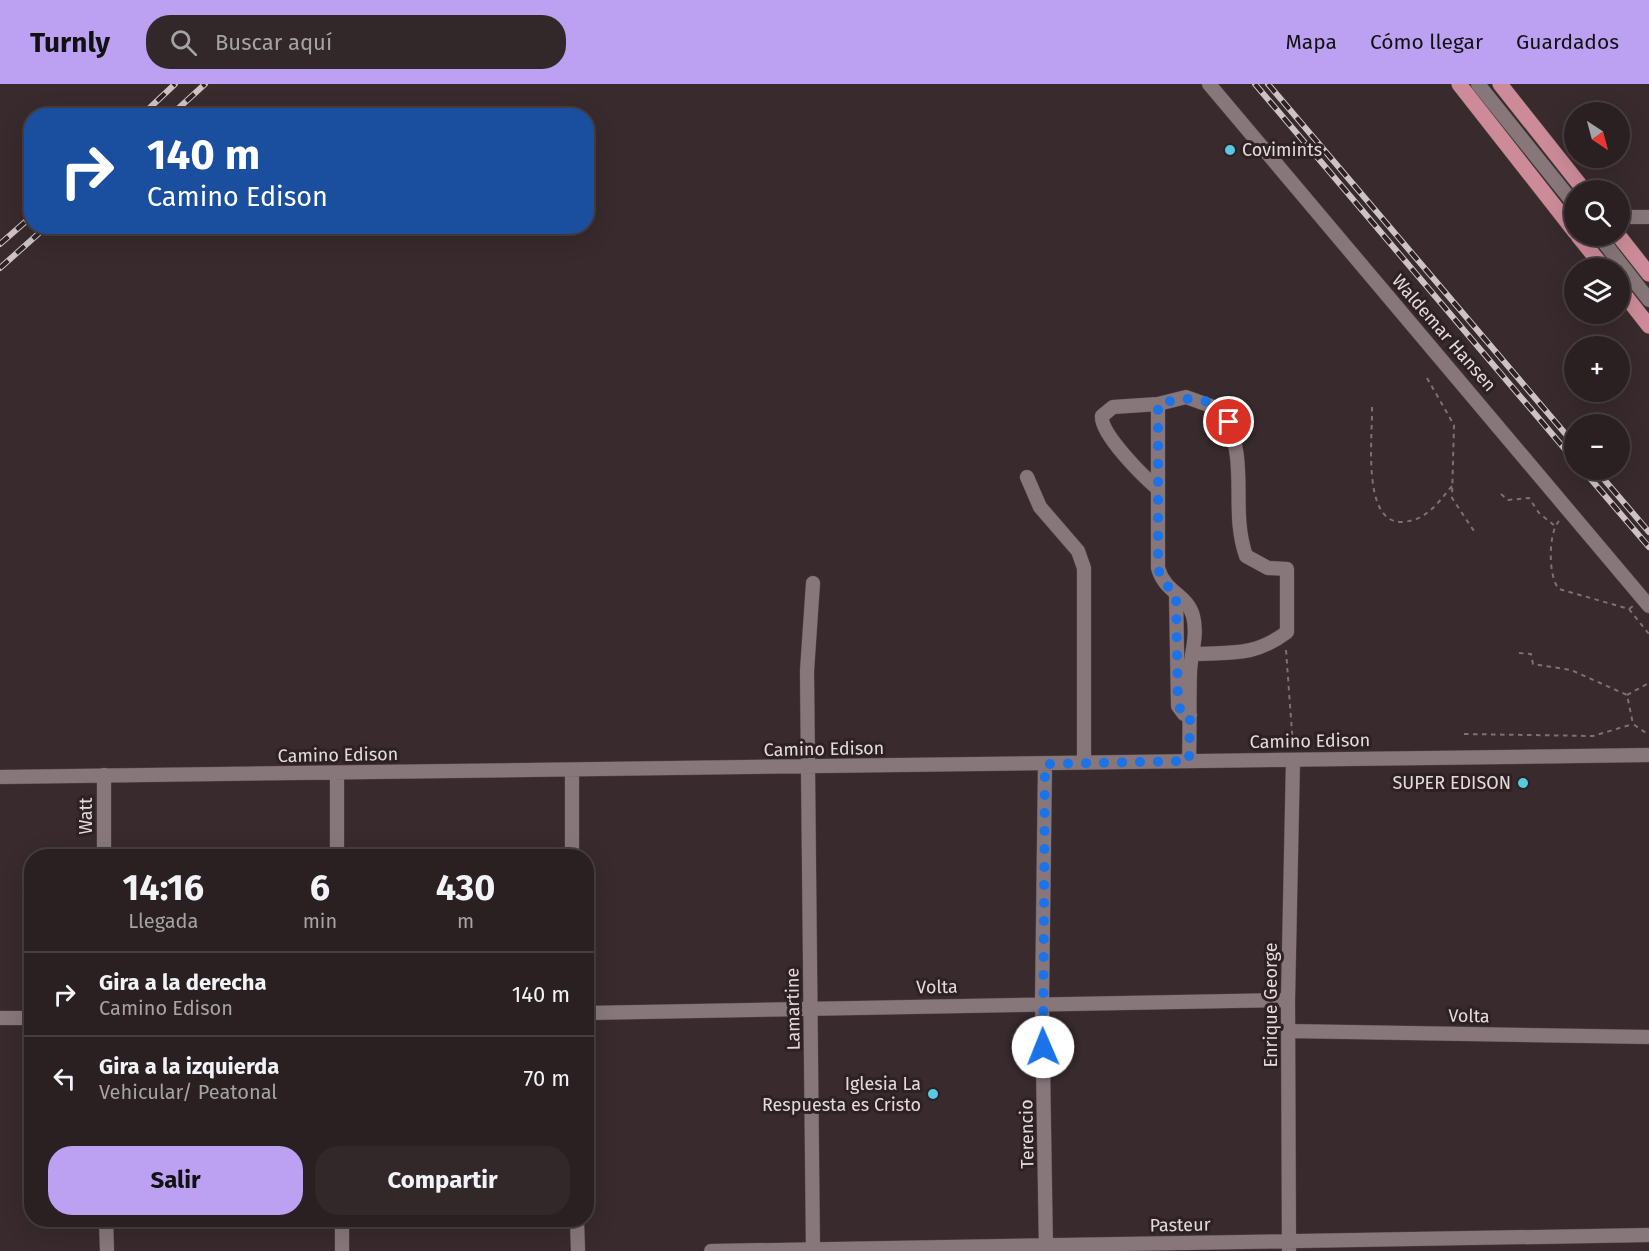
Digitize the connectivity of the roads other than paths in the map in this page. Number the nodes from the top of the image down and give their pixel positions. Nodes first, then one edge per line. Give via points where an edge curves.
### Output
1 (1209, 84) edge
2 (1459, 84) edge
3 (1478, 84) edge
4 (1500, 84) edge
5 (1576, 180) edge
6 (1564, 191) edge
7 (1630, 217) edge
8 (1649, 217) edge
9 (1564, 218) edge
10 (1586, 246) edge
11 (1607, 246) edge
12 (1627, 246) edge
13 (1596, 258) edge
14 (1649, 274) edge
15 (1649, 300) edge
16 (1630, 302) edge
17 (1649, 326) edge
18 (1158, 404) junction
19 (1027, 477) dead end
20 (1158, 489) junction
21 (813, 583) dead end
22 (1176, 594) junction
23 (1646, 602) edge
24 (1192, 654) junction
25 (1190, 715) junction
26 (1649, 756) edge
27 (1293, 760) junction
28 (1189, 761) junction
29 (1084, 763) junction
30 (1045, 764) junction
31 (808, 767) junction
32 (572, 771) junction
33 (337, 773) junction
34 (104, 775) junction
35 (0, 777) edge
36 (104, 849) edge
37 (337, 849) edge
38 (572, 849) edge
39 (1288, 1000) junction
40 (1042, 1003) junction
41 (811, 1007) junction
42 (594, 1012) edge
43 (0, 1018) edge
44 (24, 1018) edge
45 (1288, 1031) junction
46 (1649, 1037) edge
47 (106, 1227) edge
48 (342, 1227) edge
49 (577, 1227) edge
50 (1649, 1235) edge
51 (1289, 1246) edge
52 (1046, 1248) edge
53 (813, 1250) edge
54 (107, 1251) edge
55 (342, 1251) edge
56 (578, 1251) edge
57 (711, 1251) edge

1 - 23 street, Waldemar Hansen
2 - 9 main road
3 - 6 street
4 - 5 main road
7 - 8 street
10 - 13 main road
11 - 15 street
12 - 14 main road
16 - 17 main road
18 - 20 street
18 - 20 street via 1113,407 1101,422 1140,473
18 - 24 street via 1186,397 1222,410 1234,435 1239,460 1241,543 1246,556 1268,568 1287,568 1287,632 1255,651
19 - 29 street via 1040,507 1078,551 1084,568
20 - 22 street via 1158,568 1162,581
21 - 31 street, Lamartine via 807,671
22 - 24 street via 1193,615 1196,632
22 - 25 street via 1178,706
24 - 25 street
25 - 28 street
26 - 27 street, Camino Edison
27 - 28 street, Camino Edison
27 - 39 street, Enrique George
28 - 29 street, Camino Edison
29 - 30 street, Camino Edison
30 - 31 street, Camino Edison
30 - 40 street, Terencio
31 - 32 street, Camino Edison
31 - 41 street, Lamartine
32 - 33 street, Camino Edison
32 - 38 street
33 - 34 street, Camino Edison
33 - 37 street
34 - 35 street, Camino Edison
34 - 36 street, Watt
39 - 40 street, Volta
39 - 45 street, Enrique George
40 - 41 street, Volta
40 - 52 street, Terencio
41 - 42 street, Volta
41 - 53 street, Lamartine
43 - 44 street
45 - 46 street, Volta
45 - 51 street, Enrique George
47 - 54 street
48 - 55 street
49 - 56 street
50 - 51 street, Pasteur
51 - 52 street, Pasteur
52 - 53 street, Pasteur
53 - 57 street, Pasteur

